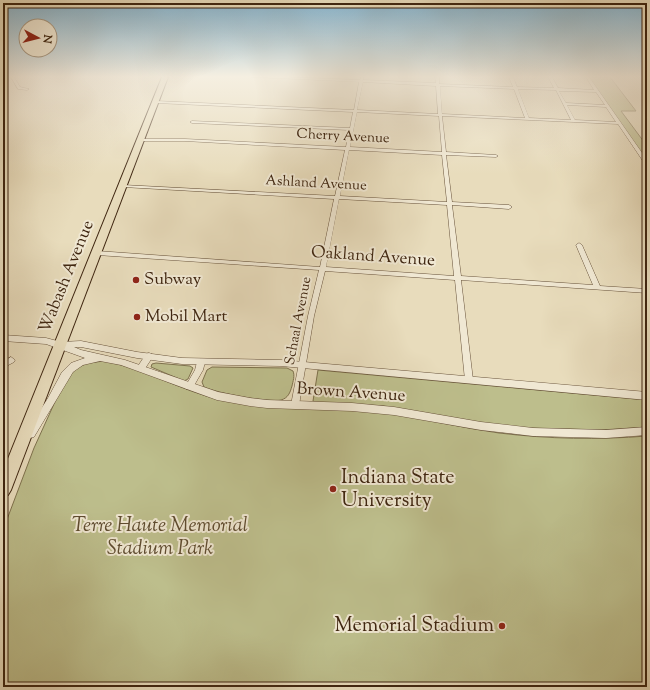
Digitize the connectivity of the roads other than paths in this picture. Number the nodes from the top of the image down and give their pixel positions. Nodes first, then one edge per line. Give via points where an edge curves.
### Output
1 (153, 109) edge
2 (315, 109) edge
3 (440, 109) edge
4 (524, 109) edge
5 (568, 109) edge
6 (608, 109) edge
7 (355, 111) junction
8 (441, 115) junction
9 (528, 119) junction
10 (574, 121) junction
11 (192, 122) dead end
12 (619, 123) junction
13 (350, 128) junction
14 (141, 140) junction
15 (347, 149) junction
16 (444, 154) junction
17 (496, 156) dead end
18 (647, 164) edge
19 (123, 186) junction
20 (337, 198) junction
21 (449, 204) junction
22 (509, 207) dead end
23 (579, 245) dead end
24 (97, 253) junction
25 (323, 268) junction
26 (458, 278) junction
27 (597, 287) junction
28 (647, 291) edge
29 (3, 338) edge
30 (60, 344) junction
31 (149, 356) junction
32 (103, 357) junction
33 (11, 360) dead end
34 (201, 362) junction
35 (3, 365) edge
36 (303, 365) junction
37 (141, 368) junction
38 (469, 380) junction
39 (189, 387) junction
40 (647, 396) edge
41 (295, 405) junction
42 (647, 431) edge
43 (18, 452) junction
44 (3, 490) edge

1 - 14 main road, Wabash Avenue
2 - 7 street
3 - 8 street
4 - 9 street
5 - 10 street
6 - 12 street
7 - 8 street
7 - 13 street, Schaal Avenue
8 - 9 street
8 - 16 street
9 - 10 street
10 - 12 street
11 - 13 street
12 - 18 street
13 - 15 street, Schaal Avenue
14 - 15 street, Cherry Avenue
14 - 19 main road, Wabash Avenue
15 - 16 street, Cherry Avenue
15 - 20 street, Schaal Avenue
16 - 17 street, Cherry Avenue
16 - 21 street
19 - 20 street, Ashland Avenue
19 - 24 main road, Wabash Avenue
20 - 21 street, Ashland Avenue
20 - 25 street, Schaal Avenue
21 - 22 street, Ashland Avenue
21 - 26 street
23 - 27 street
24 - 25 street, Oakland Avenue
24 - 30 main road, Wabash Avenue
25 - 26 street, Oakland Avenue
25 - 36 street, Schaal Avenue via 311,316
26 - 27 street, Oakland Avenue
26 - 38 street
27 - 28 street, Oakland Avenue
29 - 30 street, Brown Avenue
30 - 31 street, Brown Avenue via 81,344
30 - 32 street, Brown Avenue via 79,353
30 - 43 main road, Wabash Avenue
31 - 34 street, Brown Avenue
31 - 37 street
32 - 37 street, Brown Avenue
32 - 43 street via 83,362 66,372 54,397
33 - 35 street
34 - 36 street, Brown Avenue
34 - 39 street
36 - 38 street, Brown Avenue
36 - 41 street, Schaal Avenue
37 - 39 street, Brown Avenue
38 - 40 street, Brown Avenue
39 - 41 street, Brown Avenue via 217,396 250,402
41 - 42 street, Brown Avenue via 394,411 533,432 606,434
43 - 44 main road, Wabash Avenue

